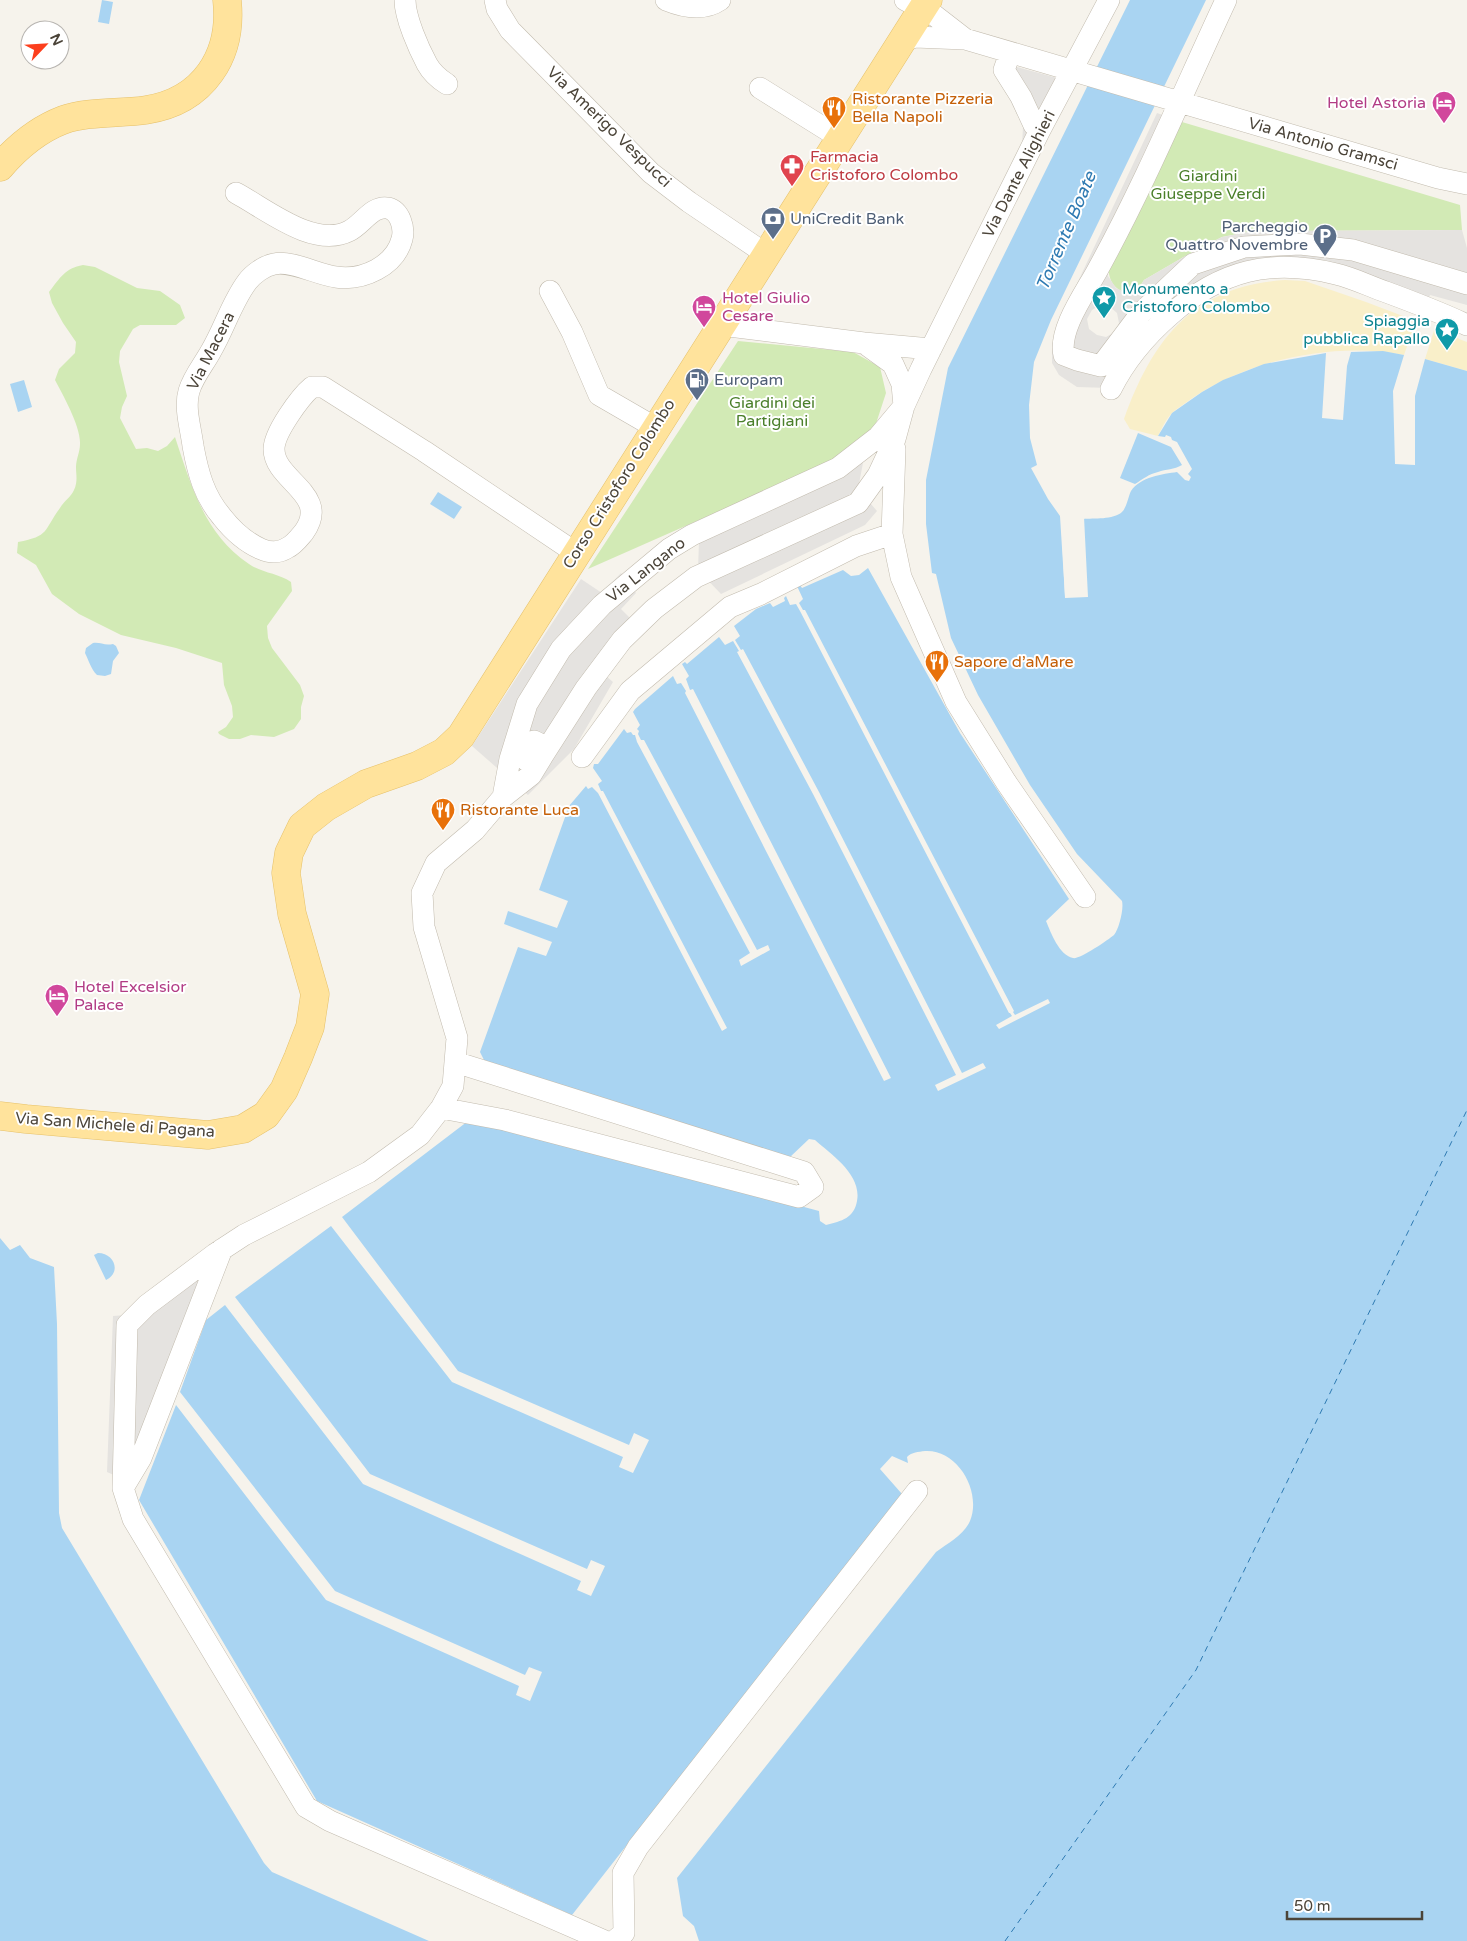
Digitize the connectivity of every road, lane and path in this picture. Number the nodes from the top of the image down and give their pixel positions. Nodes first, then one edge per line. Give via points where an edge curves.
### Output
1 (226, 0) edge
2 (405, 0) edge
3 (495, 0) edge
4 (666, 0) edge
5 (720, 0) edge
6 (1109, 0) edge
7 (1226, 0) edge
8 (919, 3) edge
9 (965, 40) junction
10 (903, 41) junction
11 (1010, 53) junction
12 (1079, 72) junction
13 (447, 84) dead end
14 (760, 88) dead end
15 (1171, 99) junction
16 (1040, 130) junction
17 (840, 138) junction
18 (0, 168) edge
19 (1438, 178) junction
20 (1467, 184) edge
21 (236, 192) dead end
22 (1467, 193) edge
23 (766, 254) junction
24 (1467, 284) edge
25 (550, 291) dead end
26 (1467, 324) edge
27 (721, 325) junction
28 (864, 343) junction
29 (932, 350) junction
30 (1112, 389) dead end
31 (904, 406) junction
32 (656, 428) junction
33 (896, 437) junction
34 (892, 534) junction
35 (576, 553) junction
36 (527, 749) junction
37 (444, 752) joint
38 (582, 757) dead end
39 (503, 797) junction
40 (1085, 897) dead end
41 (455, 1062) junction
42 (441, 1108) junction
43 (0, 1116) edge
44 (222, 1249) junction
45 (122, 1488) junction
46 (917, 1491) dead end
47 (605, 1941) edge
48 (614, 1941) edge

1 - 18 main road via 229,18 225,44 208,77 197,88 177,100 149,109 63,120 24,141
2 - 13 street via 428,65
3 - 23 street, Via Amerigo Vespucci via 510,30 651,173
4 - 5 street via 679,6 698,7
6 - 12 street, Via Dante Alighieri
7 - 15 street
8 - 9 street
8 - 10 main road, Corso Cristoforo Colombo
9 - 10 street via 915,37
9 - 11 street, Via Antonio Gramsci
10 - 17 main road, Corso Cristoforo Colombo
11 - 12 street, Via Antonio Gramsci
11 - 16 street via 1004,70 1034,125
12 - 15 street, Via Antonio Gramsci
12 - 16 street, Via Dante Alighieri
14 - 17 street
15 - 19 street, Via Antonio Gramsci
15 - 24 street via 1102,262 1069,322 1062,347 1064,355 1101,366 1141,312 1193,264 1244,247 1300,244 1353,250
16 - 29 street, Via Dante Alighieri
17 - 23 main road, Corso Cristoforo Colombo
19 - 20 street, Via Antonio Gramsci
19 - 22 street
21 - 35 street, Via Macera via 295,228 325,235 351,230 376,210 388,208 396,213 403,225 402,238 390,261 368,273 337,277 274,264 262,268 243,289 194,380 188,406 201,484 211,505 230,526 242,538 272,553 295,543 307,527 310,505 304,493 283,470 274,448 279,432 304,394 312,387 323,387
23 - 27 main road, Corso Cristoforo Colombo
25 - 32 street via 599,395
26 - 30 street via 1433,308 1338,274 1289,266 1266,268 1226,277 1202,289 1179,307 1158,325 1120,372
27 - 28 street
27 - 32 main road, Corso Cristoforo Colombo
28 - 29 street
28 - 31 street via 893,364 902,384
29 - 31 street, Via Langano
31 - 33 street, Via Langano
31 - 36 street, Via Langano via 878,438 838,468 692,535 669,549 602,605 561,649 527,704
32 - 35 main road, Corso Cristoforo Colombo
33 - 34 street
33 - 36 street, Via Langano via 878,475 858,503 696,577 654,609 622,640 586,688
34 - 38 street via 856,546 730,608 630,691
34 - 40 street via 901,577 956,702
35 - 37 main road, Corso Cristoforo Colombo via 460,736
36 - 39 street
36 - 39 street via 531,775
37 - 43 main road, Via San Michele di Pagana via 417,766 366,784 326,806 302,826 289,852 286,873 292,914 315,994 310,1026 301,1050 284,1090 266,1116 243,1129 208,1134
39 - 41 street via 475,830 436,863 422,893 424,926 457,1038
41 - 42 street via 453,1086
41 - 42 street via 804,1172 813,1187 799,1197 505,1120
42 - 44 street via 420,1135 369,1172
44 - 45 street via 141,1458
44 - 45 street via 147,1305 127,1324
45 - 47 street via 133,1519 306,1807 330,1821
46 - 48 street via 638,1847 623,1873 624,1933

